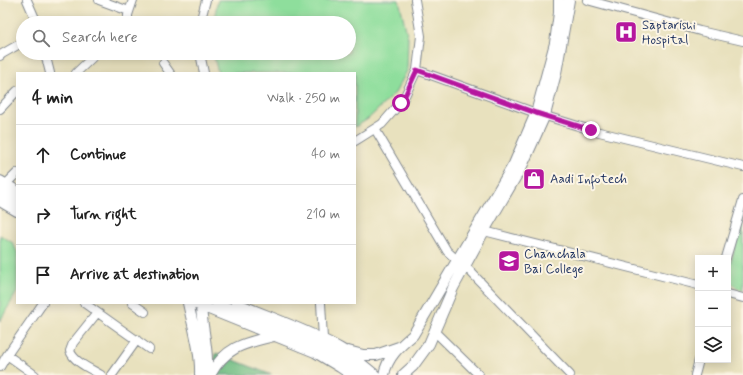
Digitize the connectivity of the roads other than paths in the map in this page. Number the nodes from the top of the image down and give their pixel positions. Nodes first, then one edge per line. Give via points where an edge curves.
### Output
1 (27, 0) edge
2 (98, 0) edge
3 (133, 0) edge
4 (206, 0) edge
5 (559, 0) edge
6 (569, 0) edge
7 (587, 0) edge
8 (417, 1) edge
9 (129, 12) junction
10 (34, 16) edge
11 (129, 16) edge
12 (202, 16) edge
13 (743, 41) edge
14 (16, 46) edge
15 (0, 56) edge
16 (46, 60) edge
17 (90, 60) edge
18 (201, 60) edge
19 (163, 63) dead end
20 (417, 70) junction
21 (49, 72) edge
22 (77, 72) edge
23 (169, 72) edge
24 (204, 72) edge
25 (16, 92) edge
26 (0, 109) edge
27 (541, 114) junction
28 (375, 129) junction
29 (356, 140) edge
30 (743, 166) edge
31 (16, 174) edge
32 (2, 185) edge
33 (16, 191) edge
34 (16, 200) edge
35 (743, 200) edge
36 (0, 201) edge
37 (16, 210) edge
38 (481, 229) junction
39 (727, 255) edge
40 (461, 264) junction
41 (695, 284) edge
42 (731, 295) edge
43 (743, 298) edge
44 (42, 304) edge
45 (85, 304) edge
46 (133, 304) edge
47 (188, 304) edge
48 (198, 304) edge
49 (219, 304) edge
50 (238, 304) edge
51 (321, 304) edge
52 (145, 312) dead end
53 (97, 313) junction
54 (434, 331) junction
55 (274, 336) junction
56 (323, 339) junction
57 (138, 340) junction
58 (399, 347) junction
59 (149, 349) dead end
60 (342, 350) junction
61 (7, 354) junction
62 (419, 358) junction
63 (698, 363) edge
64 (0, 367) edge
65 (567, 374) edge
66 (35, 375) edge
67 (101, 375) edge
68 (112, 375) edge
69 (200, 375) edge
70 (206, 375) edge
71 (210, 375) edge
72 (352, 375) edge
73 (364, 375) edge
74 (375, 375) edge
75 (384, 375) edge
76 (403, 375) edge
77 (416, 375) edge
78 (479, 375) edge
79 (695, 375) edge

1 - 10 street
2 - 9 street
3 - 9 street
4 - 12 street
5 - 27 main road via 555,43
6 - 27 main road via 556,73
7 - 13 street
8 - 20 street via 421,36
9 - 11 street
14 - 15 street
16 - 21 street
17 - 22 street
18 - 24 street
19 - 23 street
20 - 27 street
20 - 28 street via 403,100
25 - 26 street
27 - 30 street via 591,130
27 - 38 main road via 522,166
28 - 29 street
28 - 40 street via 447,251
31 - 32 street
32 - 33 main road
32 - 34 main road
35 - 39 street
36 - 37 main road
38 - 40 main road
38 - 41 street
40 - 54 main road
40 - 58 main road via 413,335
40 - 65 street
42 - 43 street
44 - 61 street
45 - 53 street
46 - 52 street
47 - 69 main road
48 - 55 main road
48 - 70 main road via 207,359
49 - 73 main road via 323,348
50 - 56 main road
51 - 56 street
53 - 57 street
53 - 67 street via 72,343 70,351 76,360
54 - 62 main road
54 - 78 street
55 - 71 main road via 231,350
55 - 72 main road via 315,352
56 - 60 main road
57 - 59 street
57 - 68 street
58 - 60 main road via 376,355
58 - 75 main road via 388,360
60 - 74 main road
61 - 64 street
61 - 66 street
62 - 76 main road
62 - 77 main road
63 - 79 street

